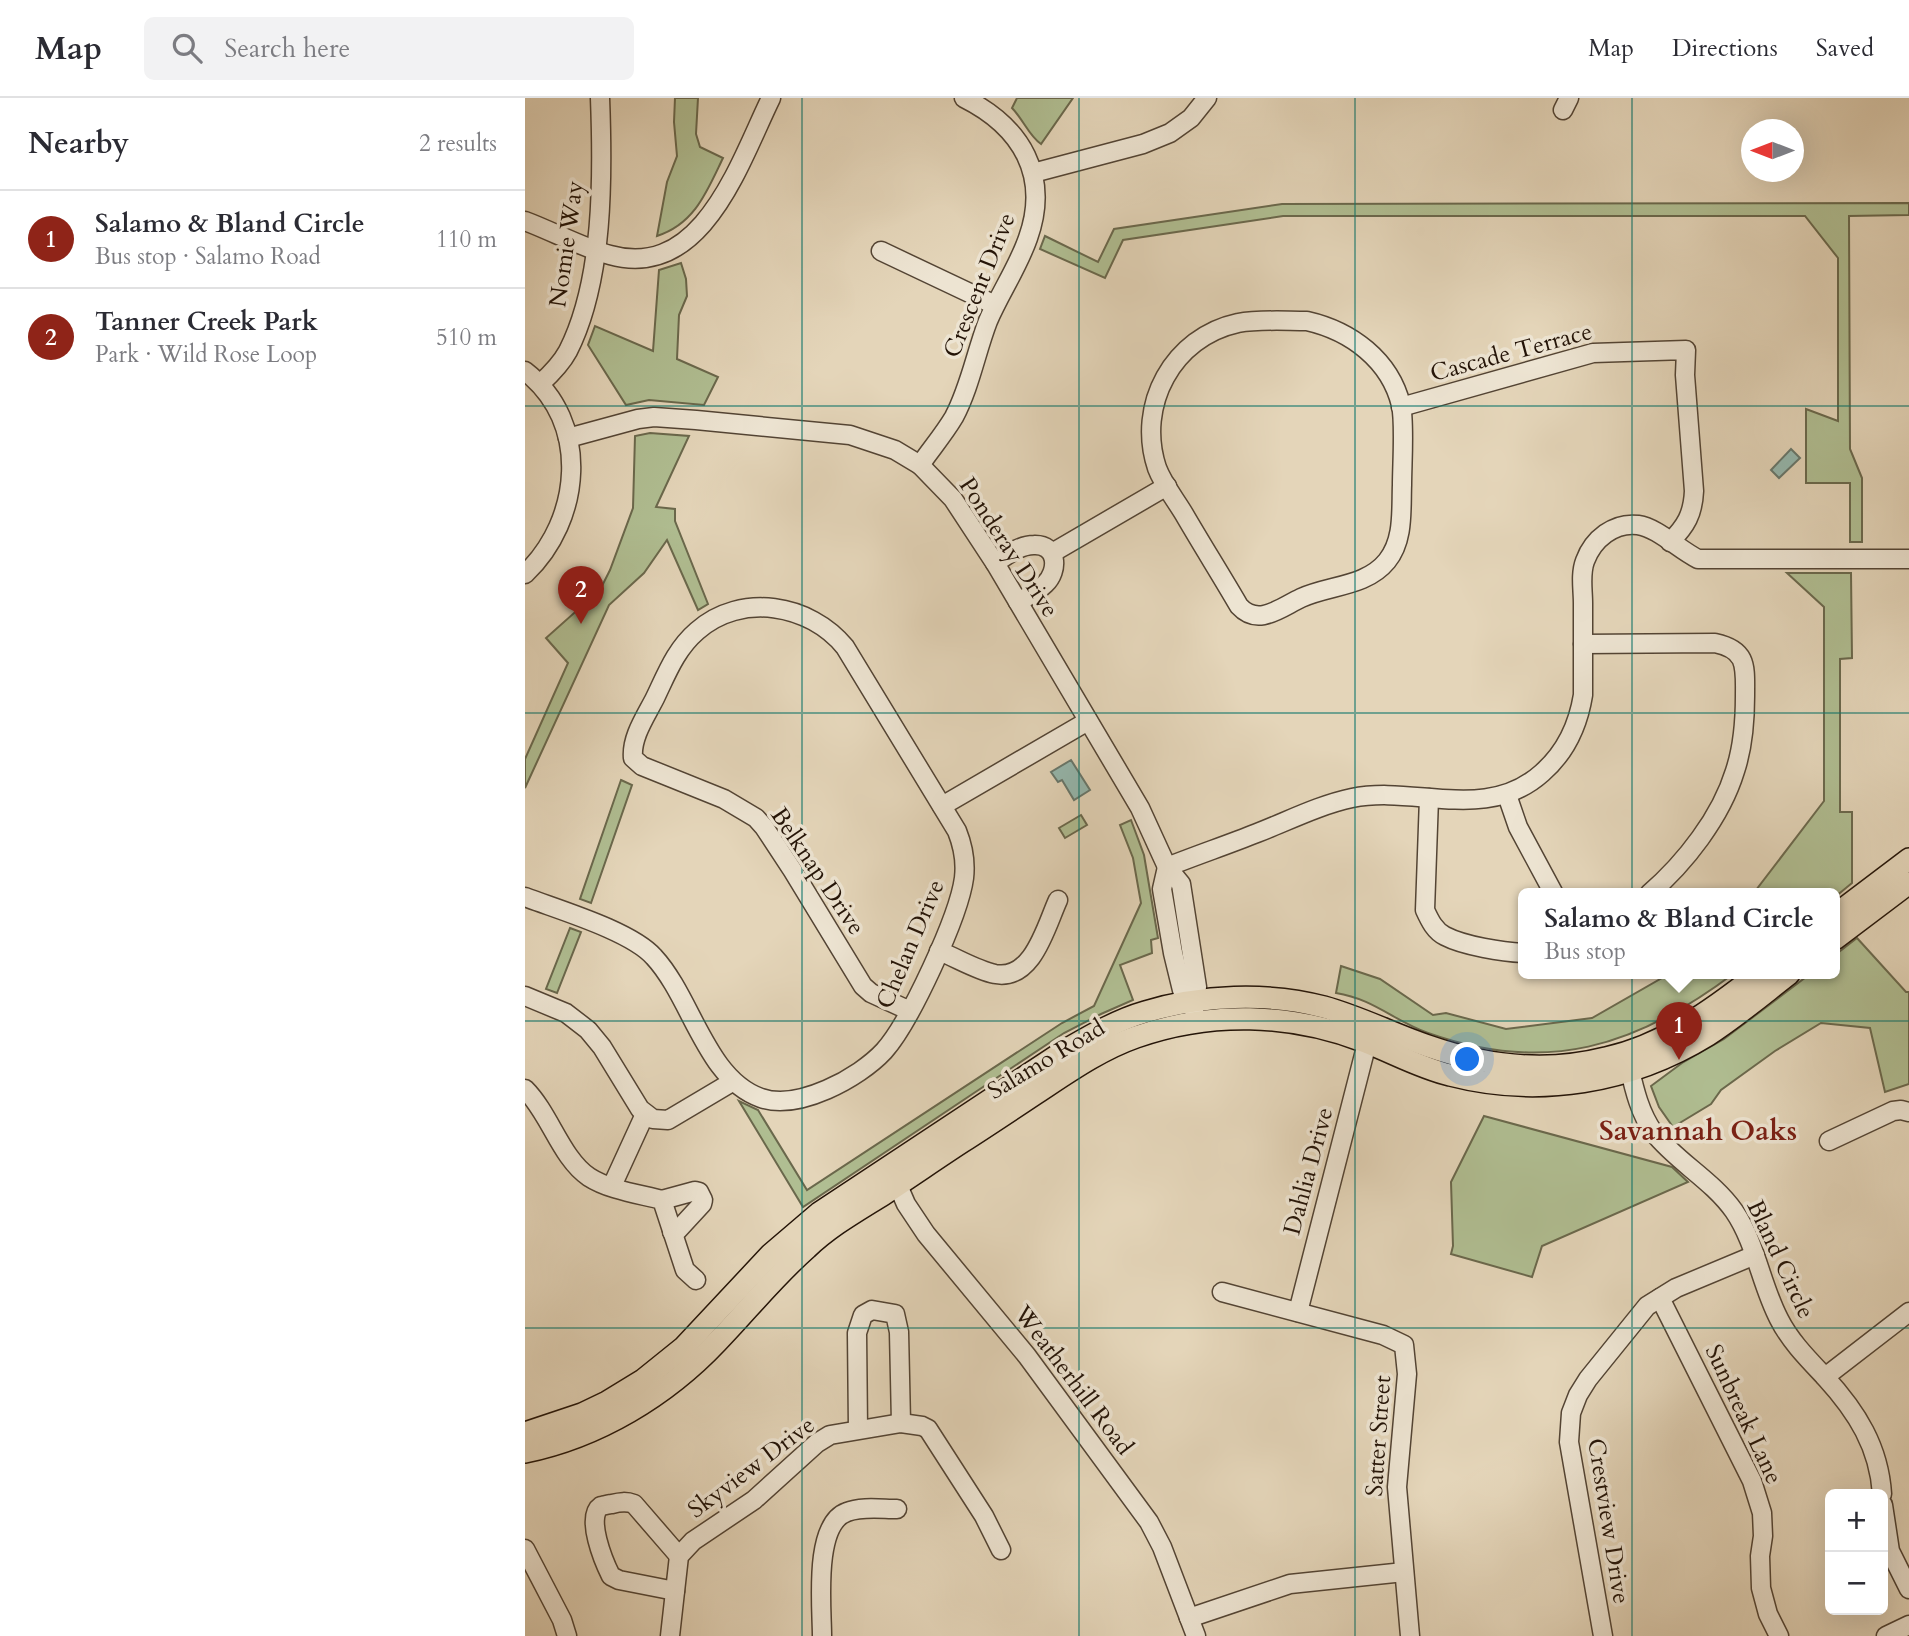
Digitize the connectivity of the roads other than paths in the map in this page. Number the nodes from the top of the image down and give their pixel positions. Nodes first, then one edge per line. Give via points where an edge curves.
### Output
1 (600, 98) edge
2 (771, 98) edge
3 (964, 98) edge
4 (1207, 98) edge
5 (1034, 173) junction
6 (525, 221) edge
7 (595, 249) junction
8 (881, 251) dead end
9 (995, 304) junction
10 (525, 371) edge
11 (540, 384) junction
12 (1401, 407) junction
13 (568, 438) junction
14 (920, 465) junction
15 (1167, 486) junction
16 (1670, 542) junction
17 (1052, 553) junction
18 (1909, 559) edge
19 (995, 563) junction
20 (525, 574) edge
21 (1018, 603) junction
22 (1583, 644) junction
23 (1088, 720) junction
24 (633, 758) joint
25 (1507, 795) junction
26 (1429, 798) junction
27 (942, 806) junction
28 (1909, 859) edge
29 (1167, 867) junction
30 (1909, 883) edge
31 (1551, 888) edge
32 (1656, 888) edge
33 (525, 897) edge
34 (1058, 900) dead end
35 (1840, 911) edge
36 (1840, 935) edge
37 (939, 951) junction
38 (1518, 952) edge
39 (1751, 979) edge
40 (1782, 979) edge
41 (525, 996) edge
42 (909, 1012) junction
43 (1194, 1012) junction
44 (1367, 1043) junction
45 (1628, 1063) junction
46 (732, 1082) junction
47 (525, 1089) edge
48 (1909, 1112) edge
49 (653, 1117) junction
50 (1829, 1141) dead end
51 (893, 1175) junction
52 (618, 1188) junction
53 (662, 1200) junction
54 (672, 1232) junction
55 (1755, 1255) junction
56 (696, 1280) dead end
57 (1221, 1292) dead end
58 (1660, 1298) junction
59 (1297, 1312) junction
60 (1909, 1312) edge
61 (1825, 1377) junction
62 (901, 1423) junction
63 (858, 1429) junction
64 (525, 1433) edge
65 (525, 1452) edge
66 (1881, 1489) edge
67 (897, 1509) dead end
68 (1888, 1538) edge
69 (525, 1549) edge
70 (1001, 1550) dead end
71 (680, 1556) junction
72 (1404, 1572) junction
73 (1909, 1589) edge
74 (675, 1591) junction
75 (1189, 1618) junction
76 (1909, 1625) edge
77 (568, 1636) edge
78 (670, 1636) edge
79 (822, 1636) edge
80 (1196, 1636) edge
81 (1411, 1636) edge
82 (1603, 1636) edge
83 (1779, 1636) edge
84 (1887, 1636) edge

1 - 7 street, Nomie Way via 602,186
2 - 7 street via 712,215 683,243 636,257 610,256
3 - 5 street, Crescent Drive via 1002,122 1022,147
4 - 5 street via 1191,118 1170,133 1142,145
5 - 9 street, Crescent Drive via 1037,195 1027,241
6 - 7 street
7 - 11 street, Nomie Way via 585,307 567,352
8 - 9 street
9 - 14 street, Crescent Drive via 954,415
10 - 11 street
11 - 13 street
12 - 15 street via 1374,356 1328,326 1307,321 1257,322 1214,331 1182,353 1158,390 1151,438
12 - 15 street via 1401,530 1389,559 1367,578 1313,593 1269,614 1247,614 1239,606
12 - 16 street, Cascade Terrace via 1593,353 1686,349 1693,507
13 - 14 street, Ponderay Drive via 646,418 708,421 850,435 895,450
13 - 20 street via 570,496 562,523
14 - 19 street, Ponderay Drive via 953,499
15 - 17 street
16 - 18 street via 1698,559 1712,560
16 - 22 street via 1637,524 1618,527 1595,541 1584,567
17 - 19 street via 1034,544
17 - 21 street via 1055,562 1047,583
19 - 21 street, Ponderay Drive
21 - 23 street, Ponderay Drive
22 - 25 street via 1583,695 1572,735 1551,766
22 - 32 street via 1714,643 1734,649 1744,664 1745,721 1726,795 1693,846
23 - 27 street
23 - 29 street, Ponderay Drive via 1140,808
24 - 27 street, Chelan Drive via 641,727 675,656 696,632 724,613 773,607 808,618 837,638
24 - 42 street, Belknap Drive via 756,818 863,986
25 - 26 street
25 - 31 street via 1518,827
26 - 29 street via 1376,795 1334,802
26 - 38 street via 1425,910 1431,923 1458,941
27 - 37 street, Chelan Drive via 963,844 964,878
28 - 35 main road
29 - 43 street, Ponderay Drive via 1181,884 1197,987
30 - 36 main road
33 - 46 street, Chelan Drive via 621,934 654,956
34 - 37 street via 1027,963 1016,971 996,974
37 - 42 street, Chelan Drive
39 - 45 main road, Salamo Road
40 - 45 main road, Salamo Road via 1674,1054
41 - 49 street via 564,1012 588,1030
42 - 46 street, Chelan Drive via 883,1053 807,1098 778,1102 750,1094
43 - 44 main road, Salamo Road via 1291,1021
43 - 45 main road, Salamo Road via 1253,998 1308,1004 1374,1023 1449,1053 1505,1064 1564,1065 1607,1058
43 - 51 main road, Salamo Road via 1086,1061
44 - 45 main road, Salamo Road via 1428,1069 1507,1086 1574,1084
44 - 59 street, Dahlia Drive
45 - 55 street, Bland Circle via 1640,1107 1653,1132 1722,1195
46 - 49 street via 668,1120
47 - 52 street via 576,1166 599,1183
48 - 50 street via 1893,1111
49 - 52 street via 649,1137
51 - 64 main road, Salamo Road via 830,1205 791,1235 684,1347 643,1380 582,1414
51 - 65 main road, Salamo Road via 781,1271 718,1342 669,1386 598,1428
51 - 75 street, Weatherhill Road via 922,1228 1027,1356 1149,1522
52 - 53 street
53 - 54 street
53 - 54 street via 695,1191 702,1196 702,1204
54 - 56 street via 685,1270
55 - 58 street, Crestview Drive
55 - 61 street, Bland Circle via 1780,1321
57 - 59 street, Satter Street
58 - 82 street, Crestview Drive via 1639,1314 1588,1379 1571,1413 1572,1464
58 - 83 street, Sunbreak Lane via 1752,1481 1762,1513 1761,1588 1767,1614
59 - 72 street, Satter Street via 1404,1345 1408,1374 1397,1487
60 - 61 street
61 - 66 street, Bland Circle via 1854,1411 1871,1441
62 - 63 street, Skyview Drive
62 - 63 street via 895,1314 872,1310 863,1315 857,1333
62 - 70 street, Skyview Drive via 922,1426 932,1434
63 - 71 street, Skyview Drive via 817,1443 754,1500 693,1541
67 - 79 street via 847,1512 828,1532 822,1559
68 - 73 street
69 - 77 street
71 - 74 street
71 - 74 street, Skyview Drive via 634,1504 607,1505 594,1514 611,1576
72 - 75 street via 1290,1584
72 - 81 street, Satter Street
74 - 78 street
75 - 80 street, Weatherhill Road
76 - 84 street

